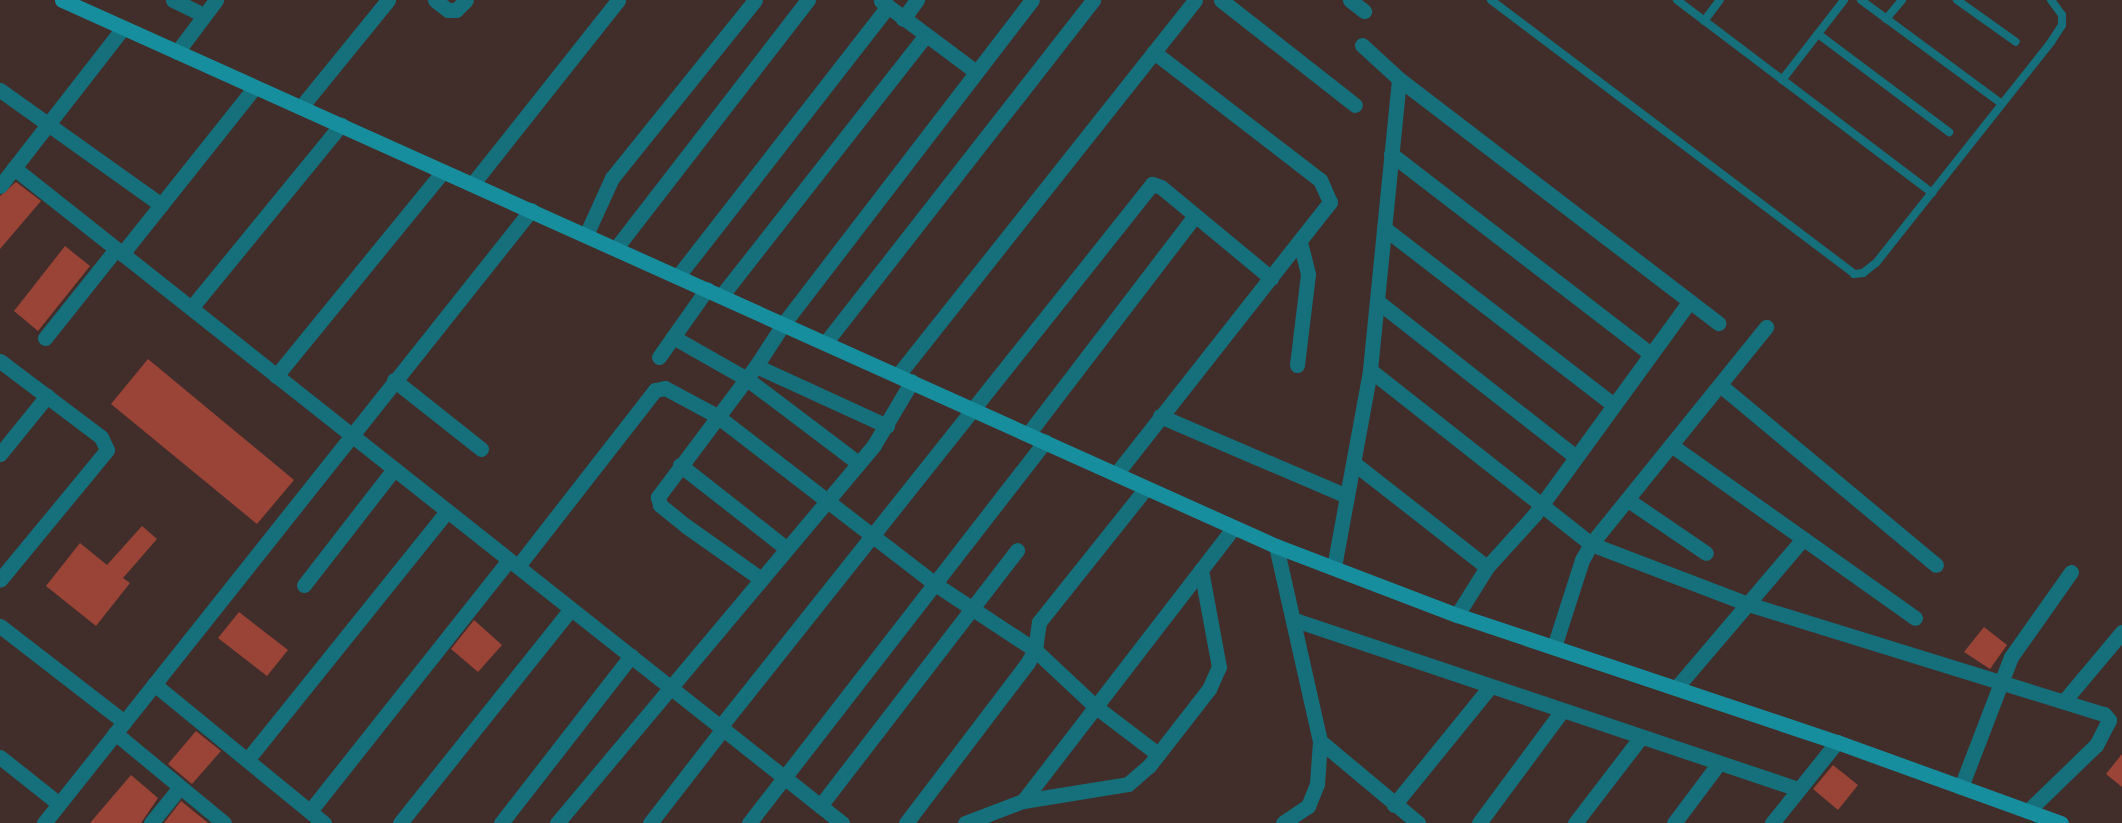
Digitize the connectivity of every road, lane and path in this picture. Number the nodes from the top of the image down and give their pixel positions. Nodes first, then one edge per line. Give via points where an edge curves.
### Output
1 (62, 0) edge
2 (173, 0) edge
3 (216, 0) edge
4 (435, 0) edge
5 (466, 0) edge
6 (618, 0) edge
7 (755, 0) edge
8 (808, 0) edge
9 (917, 0) edge
10 (1032, 0) edge
11 (1093, 0) edge
12 (1195, 0) edge
13 (1221, 0) edge
14 (1350, 0) edge
15 (1491, 0) edge
16 (1677, 0) edge
17 (1720, 0) edge
18 (1844, 0) edge
19 (1861, 0) edge
20 (1902, 0) edge
21 (1958, 0) edge
22 (2050, 0) edge
23 (381, 2) edge
24 (884, 3) edge
25 (1364, 10) dead end
26 (204, 15) junction
27 (903, 19) junction
28 (1887, 19) junction
29 (1704, 21) junction
30 (123, 28) junction
31 (1818, 34) junction
32 (926, 35) junction
33 (2016, 42) dead end
34 (1362, 45) dead end
35 (177, 52) junction
36 (1154, 52) junction
37 (975, 71) junction
38 (1399, 78) junction
39 (1782, 80) junction
40 (255, 87) junction
41 (0, 90) edge
42 (2002, 104) junction
43 (1355, 105) dead end
44 (300, 107) junction
45 (48, 123) junction
46 (341, 125) junction
47 (1949, 132) dead end
48 (1391, 154) junction
49 (14, 168) junction
50 (443, 171) junction
51 (474, 182) junction
52 (0, 186) edge
53 (1932, 193) junction
54 (161, 206) junction
55 (531, 210) junction
56 (1194, 217) junction
57 (1384, 228) junction
58 (586, 235) junction
59 (1300, 241) junction
60 (616, 248) junction
61 (119, 251) junction
62 (678, 276) junction
63 (1270, 278) junction
64 (714, 292) junction
65 (1377, 302) junction
66 (1689, 302) junction
67 (191, 308) junction
68 (784, 323) junction
69 (1718, 323) dead end
70 (1766, 327) dead end
71 (673, 337) junction
72 (45, 338) dead end
73 (826, 342) junction
74 (1651, 354) junction
75 (659, 357) dead end
76 (0, 361) edge
77 (1297, 365) dead end
78 (756, 366) junction
79 (1371, 370) junction
80 (276, 376) junction
81 (905, 378) junction
82 (747, 379) junction
83 (394, 380) junction
84 (1720, 385) junction
85 (47, 396) junction
86 (1614, 405) junction
87 (972, 408) junction
88 (717, 416) junction
89 (1160, 416) junction
90 (886, 426) junction
91 (1028, 434) junction
92 (351, 435) junction
93 (1045, 441) junction
94 (1671, 445) junction
95 (482, 449) dead end
96 (0, 454) edge
97 (1576, 458) junction
98 (858, 463) junction
99 (1355, 464) junction
100 (680, 465) junction
101 (394, 469) junction
102 (1116, 474) junction
103 (1146, 488) junction
104 (1347, 496) junction
105 (827, 500) junction
106 (1628, 500) junction
107 (1540, 505) junction
108 (447, 511) junction
109 (1233, 528) junction
110 (871, 534) junction
111 (1803, 539) junction
112 (1591, 544) junction
113 (1276, 546) junction
114 (786, 548) junction
115 (1017, 550) dead end
116 (1706, 553) dead end
117 (513, 563) junction
118 (1936, 565) dead end
119 (1334, 567) junction
120 (1487, 567) junction
121 (1201, 570) junction
122 (2071, 572) dead end
123 (761, 579) junction
124 (0, 580) edge
125 (935, 584) junction
126 (304, 585) dead end
127 (1748, 604) junction
128 (974, 607) junction
129 (571, 609) junction
130 (1457, 615) junction
131 (1915, 618) dead end
132 (1295, 620) junction
133 (0, 626) edge
134 (2122, 632) edge
135 (1554, 647) junction
136 (1035, 650) junction
137 (631, 656) junction
138 (1999, 682) junction
139 (154, 684) junction
140 (1490, 687) junction
141 (674, 688) junction
142 (1676, 688) junction
143 (2064, 701) junction
144 (1096, 707) junction
145 (1562, 711) junction
146 (119, 727) junction
147 (721, 728) junction
148 (1641, 737) junction
149 (1320, 741) junction
150 (1837, 742) junction
151 (1158, 754) junction
152 (0, 757) edge
153 (247, 760) junction
154 (1719, 763) junction
155 (784, 777) junction
156 (180, 787) junction
157 (1961, 787) junction
158 (1798, 789) junction
159 (1023, 801) junction
160 (59, 804) junction
161 (1394, 805) junction
162 (820, 806) junction
163 (310, 811) junction
164 (2028, 811) junction
165 (1289, 822) edge
166 (44, 823) edge
167 (151, 823) edge
168 (224, 823) edge
169 (324, 823) edge
170 (400, 823) edge
171 (501, 823) edge
172 (557, 823) edge
173 (650, 823) edge
174 (749, 823) edge
175 (842, 823) edge
176 (906, 823) edge
177 (965, 823) edge
178 (1418, 823) edge
179 (1479, 823) edge
180 (1575, 823) edge
181 (1674, 823) edge
182 (1772, 823) edge
183 (2061, 823) edge

1 - 30 street
2 - 26 street
3 - 26 street
4 - 5 street via 448,10 456,10
6 - 51 street
7 - 58 street via 612,178
8 - 60 street
9 - 27 street
10 - 37 street
11 - 73 street
12 - 36 street
13 - 43 street
14 - 25 street
15 - 53 lane via 1854,274 1863,273 1876,263
16 - 29 lane
17 - 29 lane
18 - 31 lane
19 - 28 lane
20 - 28 lane
21 - 33 lane
22 - 42 lane via 2062,15 2062,25
23 - 44 street
24 - 27 street
24 - 62 street
26 - 35 street
27 - 32 street
28 - 42 lane
29 - 39 lane
30 - 35 street
30 - 45 street
31 - 39 lane
31 - 47 lane
32 - 37 street
32 - 64 street
34 - 38 street
35 - 40 street
36 - 59 street via 1328,189 1330,201 1325,212
36 - 81 street
37 - 68 street
38 - 48 street
38 - 66 street
39 - 53 lane
40 - 44 street
40 - 54 street
41 - 45 street
42 - 53 lane
44 - 46 street
45 - 49 street
45 - 54 street
46 - 50 street
46 - 67 street
48 - 57 street
48 - 74 street
49 - 52 street
49 - 61 street
50 - 51 street
50 - 80 street
51 - 55 street
54 - 61 street
55 - 58 street
55 - 83 street
56 - 63 street
56 - 87 street via 1161,187 1152,184 1144,190
56 - 91 street
57 - 65 street
57 - 86 street
58 - 60 street
59 - 63 street
59 - 77 street via 1308,274
60 - 62 street
61 - 67 street
61 - 72 street
62 - 64 street
63 - 89 street
64 - 68 street
64 - 71 street
65 - 79 street
65 - 97 street
66 - 69 street
66 - 74 street
67 - 80 street
68 - 73 street
68 - 78 street
70 - 84 street
71 - 75 street
71 - 82 street
73 - 81 street
74 - 86 street
76 - 85 street
78 - 82 street
78 - 90 street
79 - 99 street
79 - 107 street
80 - 92 street
81 - 87 street
81 - 90 street
82 - 88 street
82 - 98 street
83 - 92 street
83 - 95 street
84 - 94 street
84 - 118 street
85 - 96 street
85 - 124 street via 101,437 107,450
86 - 97 street
87 - 91 street
87 - 110 street
88 - 100 street
88 - 105 street
88 - 117 street via 665,388 655,390
89 - 102 street
89 - 104 street
90 - 98 street
91 - 93 street
92 - 101 street
92 - 139 street
93 - 102 street
93 - 125 street
94 - 106 street
94 - 111 street
97 - 107 street
98 - 105 street
99 - 104 street
99 - 120 street
100 - 114 street
100 - 123 street via 661,489 660,505
101 - 108 street
101 - 126 street
102 - 103 street
103 - 109 street
103 - 136 street via 1039,622
104 - 119 street
105 - 110 street
105 - 114 street
106 - 112 street
106 - 116 street
107 - 112 street
107 - 120 street
108 - 117 street
108 - 153 street
109 - 113 street
109 - 121 street
110 - 125 street
110 - 147 street
111 - 127 street
111 - 131 street
112 - 127 street
112 - 135 street via 1582,560
113 - 119 street
113 - 132 street
114 - 123 street
115 - 128 street
117 - 129 street
117 - 163 street
119 - 130 street
120 - 130 street
121 - 144 street
121 - 151 street via 1219,667 1209,688
122 - 138 street via 2011,657
123 - 141 street
125 - 128 street
125 - 155 street
127 - 138 street
127 - 142 street
128 - 136 street
128 - 162 street
129 - 137 street
129 - 170 street
130 - 135 street
132 - 140 street
132 - 149 street
133 - 146 street
134 - 143 street
135 - 142 street
136 - 144 street
136 - 176 street
137 - 141 street
137 - 171 street
138 - 143 street
138 - 157 street
139 - 146 street
139 - 153 street
140 - 145 street
140 - 161 street
141 - 147 street
141 - 172 street
142 - 150 street
143 - 164 street via 2104,714 2109,720 2106,731
144 - 151 street
144 - 159 street
145 - 148 street
145 - 179 street
146 - 156 street
146 - 160 street
147 - 155 street
147 - 173 street
148 - 154 street
148 - 180 street
149 - 161 street
149 - 165 street via 1317,784 1308,806
150 - 157 street
150 - 158 street
151 - 159 street via 1128,784
152 - 160 street
153 - 163 street
154 - 158 street
154 - 181 street
155 - 162 street
155 - 174 street
156 - 167 street
156 - 168 street
157 - 164 street
158 - 182 street
159 - 177 street
160 - 166 street
161 - 178 street
162 - 175 street
163 - 169 street
164 - 183 street

